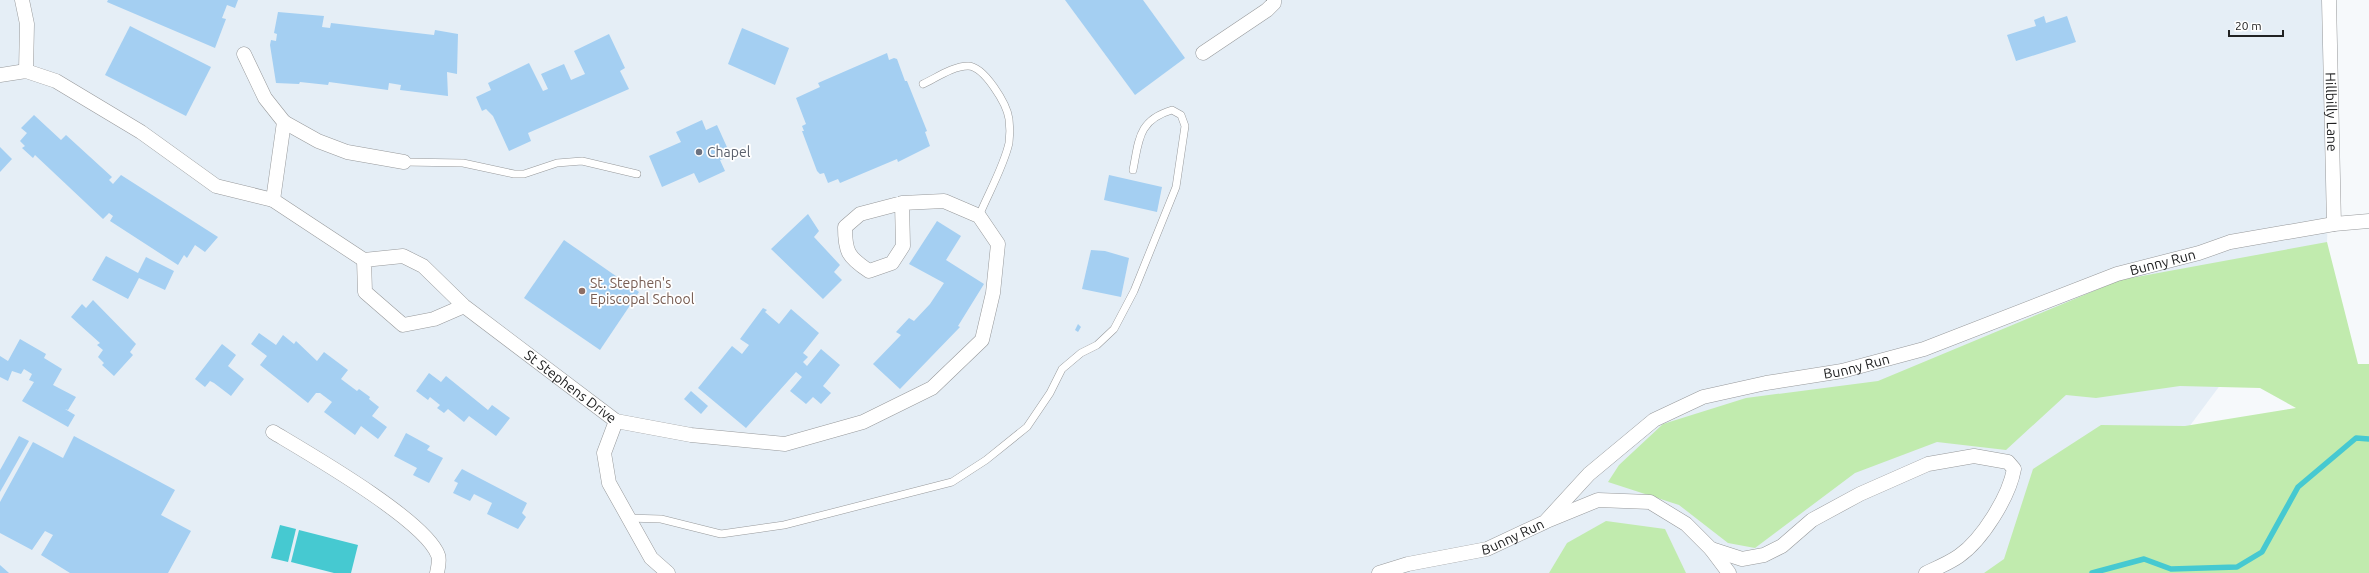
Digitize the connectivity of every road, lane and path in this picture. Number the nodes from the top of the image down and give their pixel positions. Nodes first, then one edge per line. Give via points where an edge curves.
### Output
1 (22, 0) edge
2 (1274, 0) edge
3 (2329, 0) edge
4 (1203, 53) dead end
5 (244, 54) dead end
6 (26, 71) junction
7 (0, 75) edge
8 (923, 84) dead end
9 (284, 122) junction
10 (404, 162) joint
11 (1133, 170) dead end
12 (637, 174) dead end
13 (273, 200) junction
14 (902, 203) junction
15 (979, 216) junction
16 (2369, 221) edge
17 (2334, 224) junction
18 (364, 260) junction
19 (464, 306) junction
20 (616, 421) junction
21 (273, 432) dead end
22 (627, 518) junction
23 (1545, 522) junction
24 (1711, 549) junction
25 (437, 573) edge
26 (668, 573) edge
27 (1379, 573) edge
28 (1729, 573) edge
29 (1926, 573) edge

1 - 6 street via 27,24
2 - 4 street via 1267,10
3 - 17 street, Hillbilly Lane
5 - 9 street via 265,98
6 - 7 street
6 - 13 street via 63,84 141,132 216,186
8 - 15 lane via 956,68 968,66 985,75 1002,99 1009,118 1009,143
9 - 10 street via 318,141 347,152
9 - 13 street
10 - 12 lane via 463,162 524,174 556,163 582,161
11 - 22 lane via 1140,133 1145,125 1160,113 1172,110 1181,115 1185,126 1176,188 1134,291 1114,329 1097,345 1081,353 1062,369 1050,394 1027,427 986,460 952,482 784,525 721,534 661,519
13 - 18 street
14 - 14 street via 903,246 892,264 869,270 851,259 845,244 845,227 860,214
14 - 15 street via 944,201
15 - 20 street via 998,244 993,293 982,340 932,388 863,422 785,444 691,435
16 - 17 street, Bunny Run
17 - 23 street, Bunny Run via 2230,242 2199,253 2116,274 1924,349 1842,370 1703,397 1654,420 1589,474
18 - 19 street, St Stephens Drive via 403,256 423,266
18 - 19 street via 364,292 403,325 434,319
19 - 20 street, St Stephens Drive
20 - 22 street, St Stephens Drive via 604,453 609,483
21 - 25 street via 338,471 426,537 439,556
22 - 26 street, St Stephens Drive via 652,558
23 - 24 street via 1598,500 1650,502 1686,524
23 - 27 street, Bunny Run via 1487,549 1408,564
24 - 28 street
24 - 29 street via 1742,559 1764,555 1782,546 1812,520 1860,494 1928,464 1974,456 2008,462 2014,469 2011,484 1990,524 1960,556

